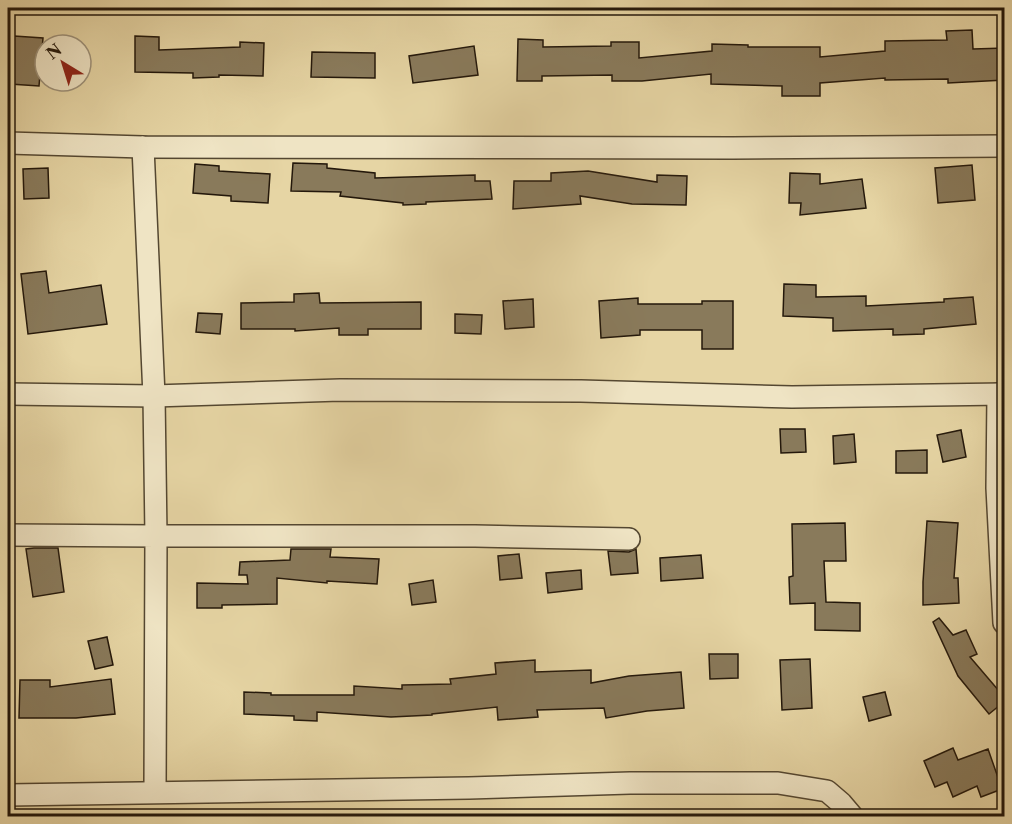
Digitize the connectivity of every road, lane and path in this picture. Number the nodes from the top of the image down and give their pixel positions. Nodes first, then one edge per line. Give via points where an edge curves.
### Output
1 (8, 143) edge
2 (1005, 146) edge
3 (143, 147) junction
4 (8, 394) edge
5 (1001, 394) edge
6 (154, 396) junction
7 (8, 535) edge
8 (156, 536) junction
9 (629, 539) dead end
10 (1005, 623) edge
11 (155, 792) junction
12 (8, 795) edge
13 (852, 816) edge

1 - 3 street
2 - 3 street
3 - 6 street
4 - 6 street
5 - 6 street via 792,397 340,390
5 - 10 street via 997,488
6 - 8 street
7 - 8 street
8 - 9 street
8 - 11 street
11 - 12 street
11 - 13 street via 778,783 827,791

